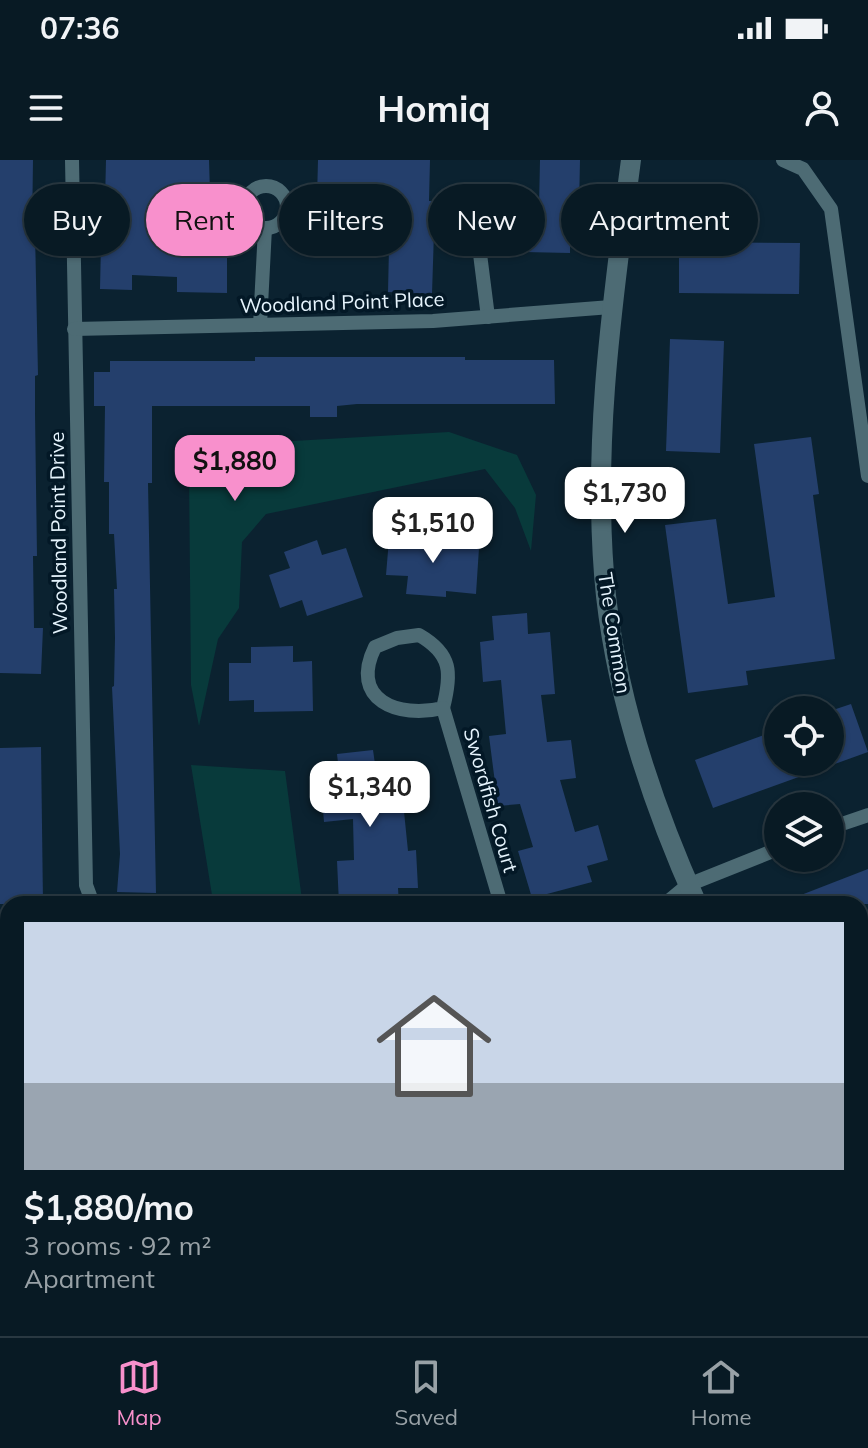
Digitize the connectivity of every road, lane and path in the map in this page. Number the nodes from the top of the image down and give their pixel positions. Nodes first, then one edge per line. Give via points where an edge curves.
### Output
1 (72, 160) edge
2 (631, 160) edge
3 (783, 160) edge
4 (265, 228) dead end
5 (480, 256) edge
6 (611, 307) junction
7 (488, 317) junction
8 (260, 325) junction
9 (74, 329) junction
10 (868, 476) edge
11 (443, 708) junction
12 (868, 815) edge
13 (844, 823) edge
14 (764, 856) edge
15 (692, 895) edge
16 (90, 896) edge
17 (499, 896) edge

1 - 9 lane, Woodland Point Drive
2 - 6 street, The Common
3 - 10 lane via 803,169 831,209
4 - 8 lane
5 - 7 lane
6 - 7 lane, Woodland Point Place
6 - 15 street, The Common via 601,515 606,597 628,716
7 - 8 lane, Woodland Point Place
8 - 9 lane, Woodland Point Place
9 - 16 lane, Woodland Point Drive
11 - 11 lane via 449,675 436,645 419,635 375,647 367,663 367,680 384,704 427,712
11 - 17 lane, Swordfish Court
12 - 13 lane
14 - 15 lane

